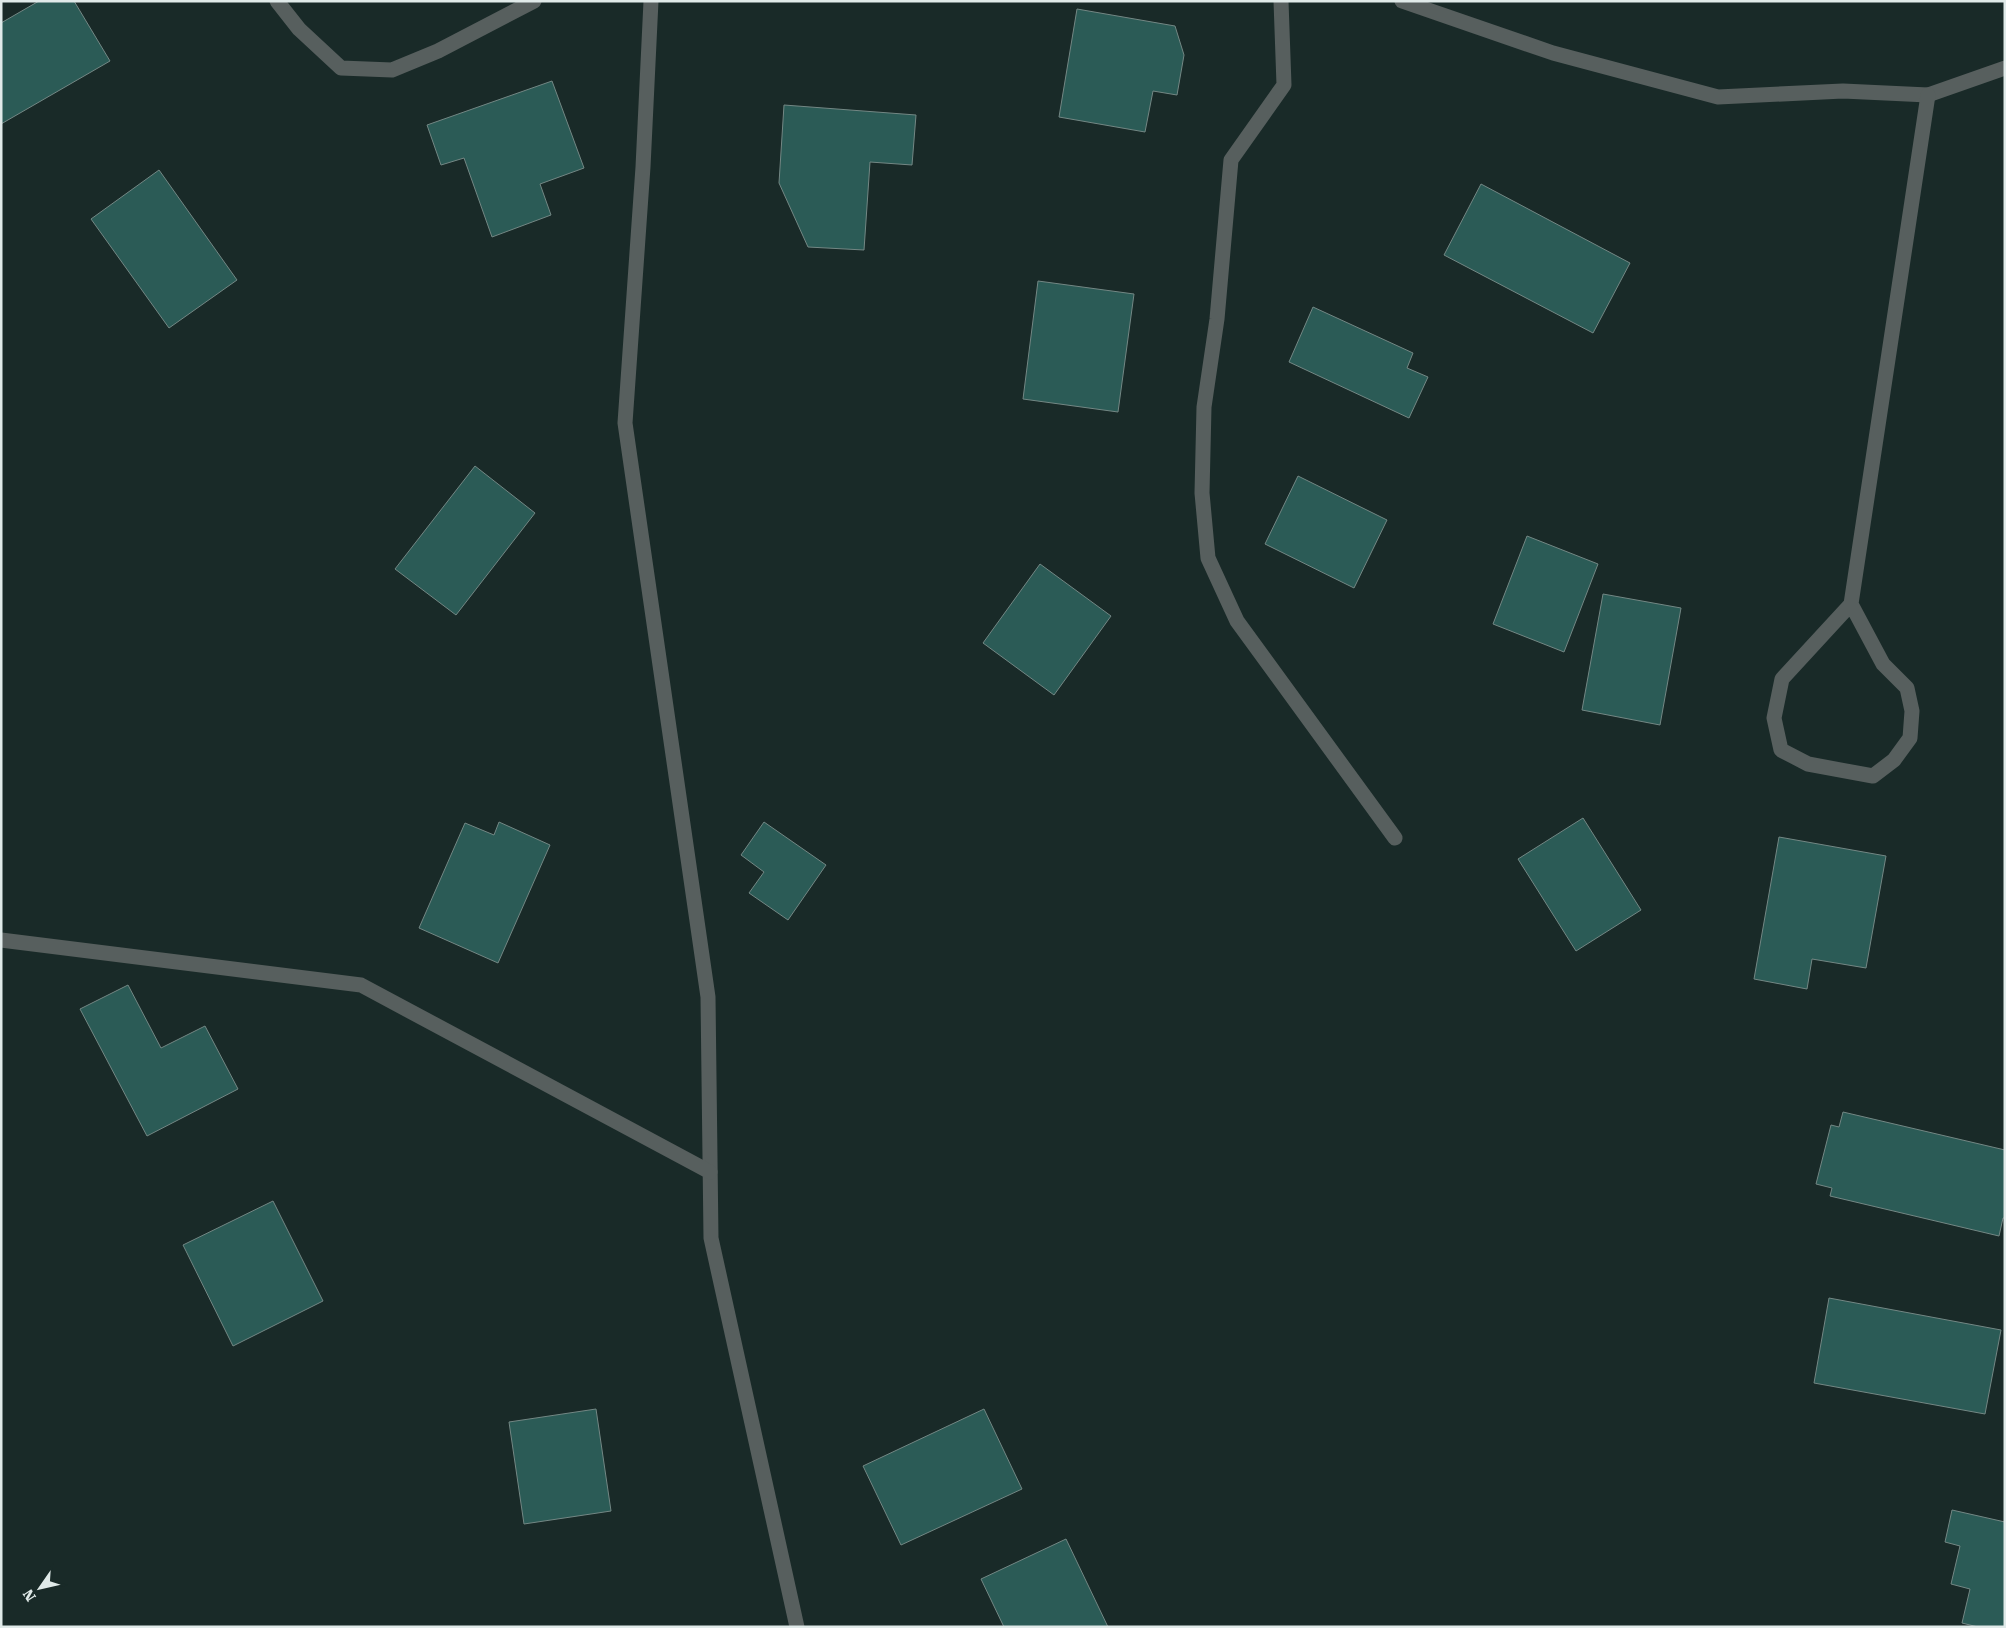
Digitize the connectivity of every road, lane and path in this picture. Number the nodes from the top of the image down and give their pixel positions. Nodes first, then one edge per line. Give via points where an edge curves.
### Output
1 (278, 1) edge
2 (534, 1) edge
3 (651, 1) edge
4 (1281, 1) edge
5 (1402, 1) edge
6 (2005, 68) edge
7 (1928, 94) junction
8 (1851, 604) junction
9 (1395, 838) dead end
10 (1, 940) edge
11 (710, 1172) junction
12 (797, 1627) edge

1 - 2 street via 299,29 341,68 392,70 438,51
3 - 11 street via 643,167 624,423 708,997
4 - 9 street via 1284,84 1231,160 1217,319 1204,407 1202,493 1208,558 1237,622
5 - 7 street via 1553,53 1718,97 1843,92
6 - 7 street
7 - 8 street
8 - 8 street via 1883,664 1907,688 1912,711 1910,738 1894,760 1873,776 1808,764 1781,750 1774,718 1782,679
10 - 11 street via 361,985
11 - 12 street via 711,1238

